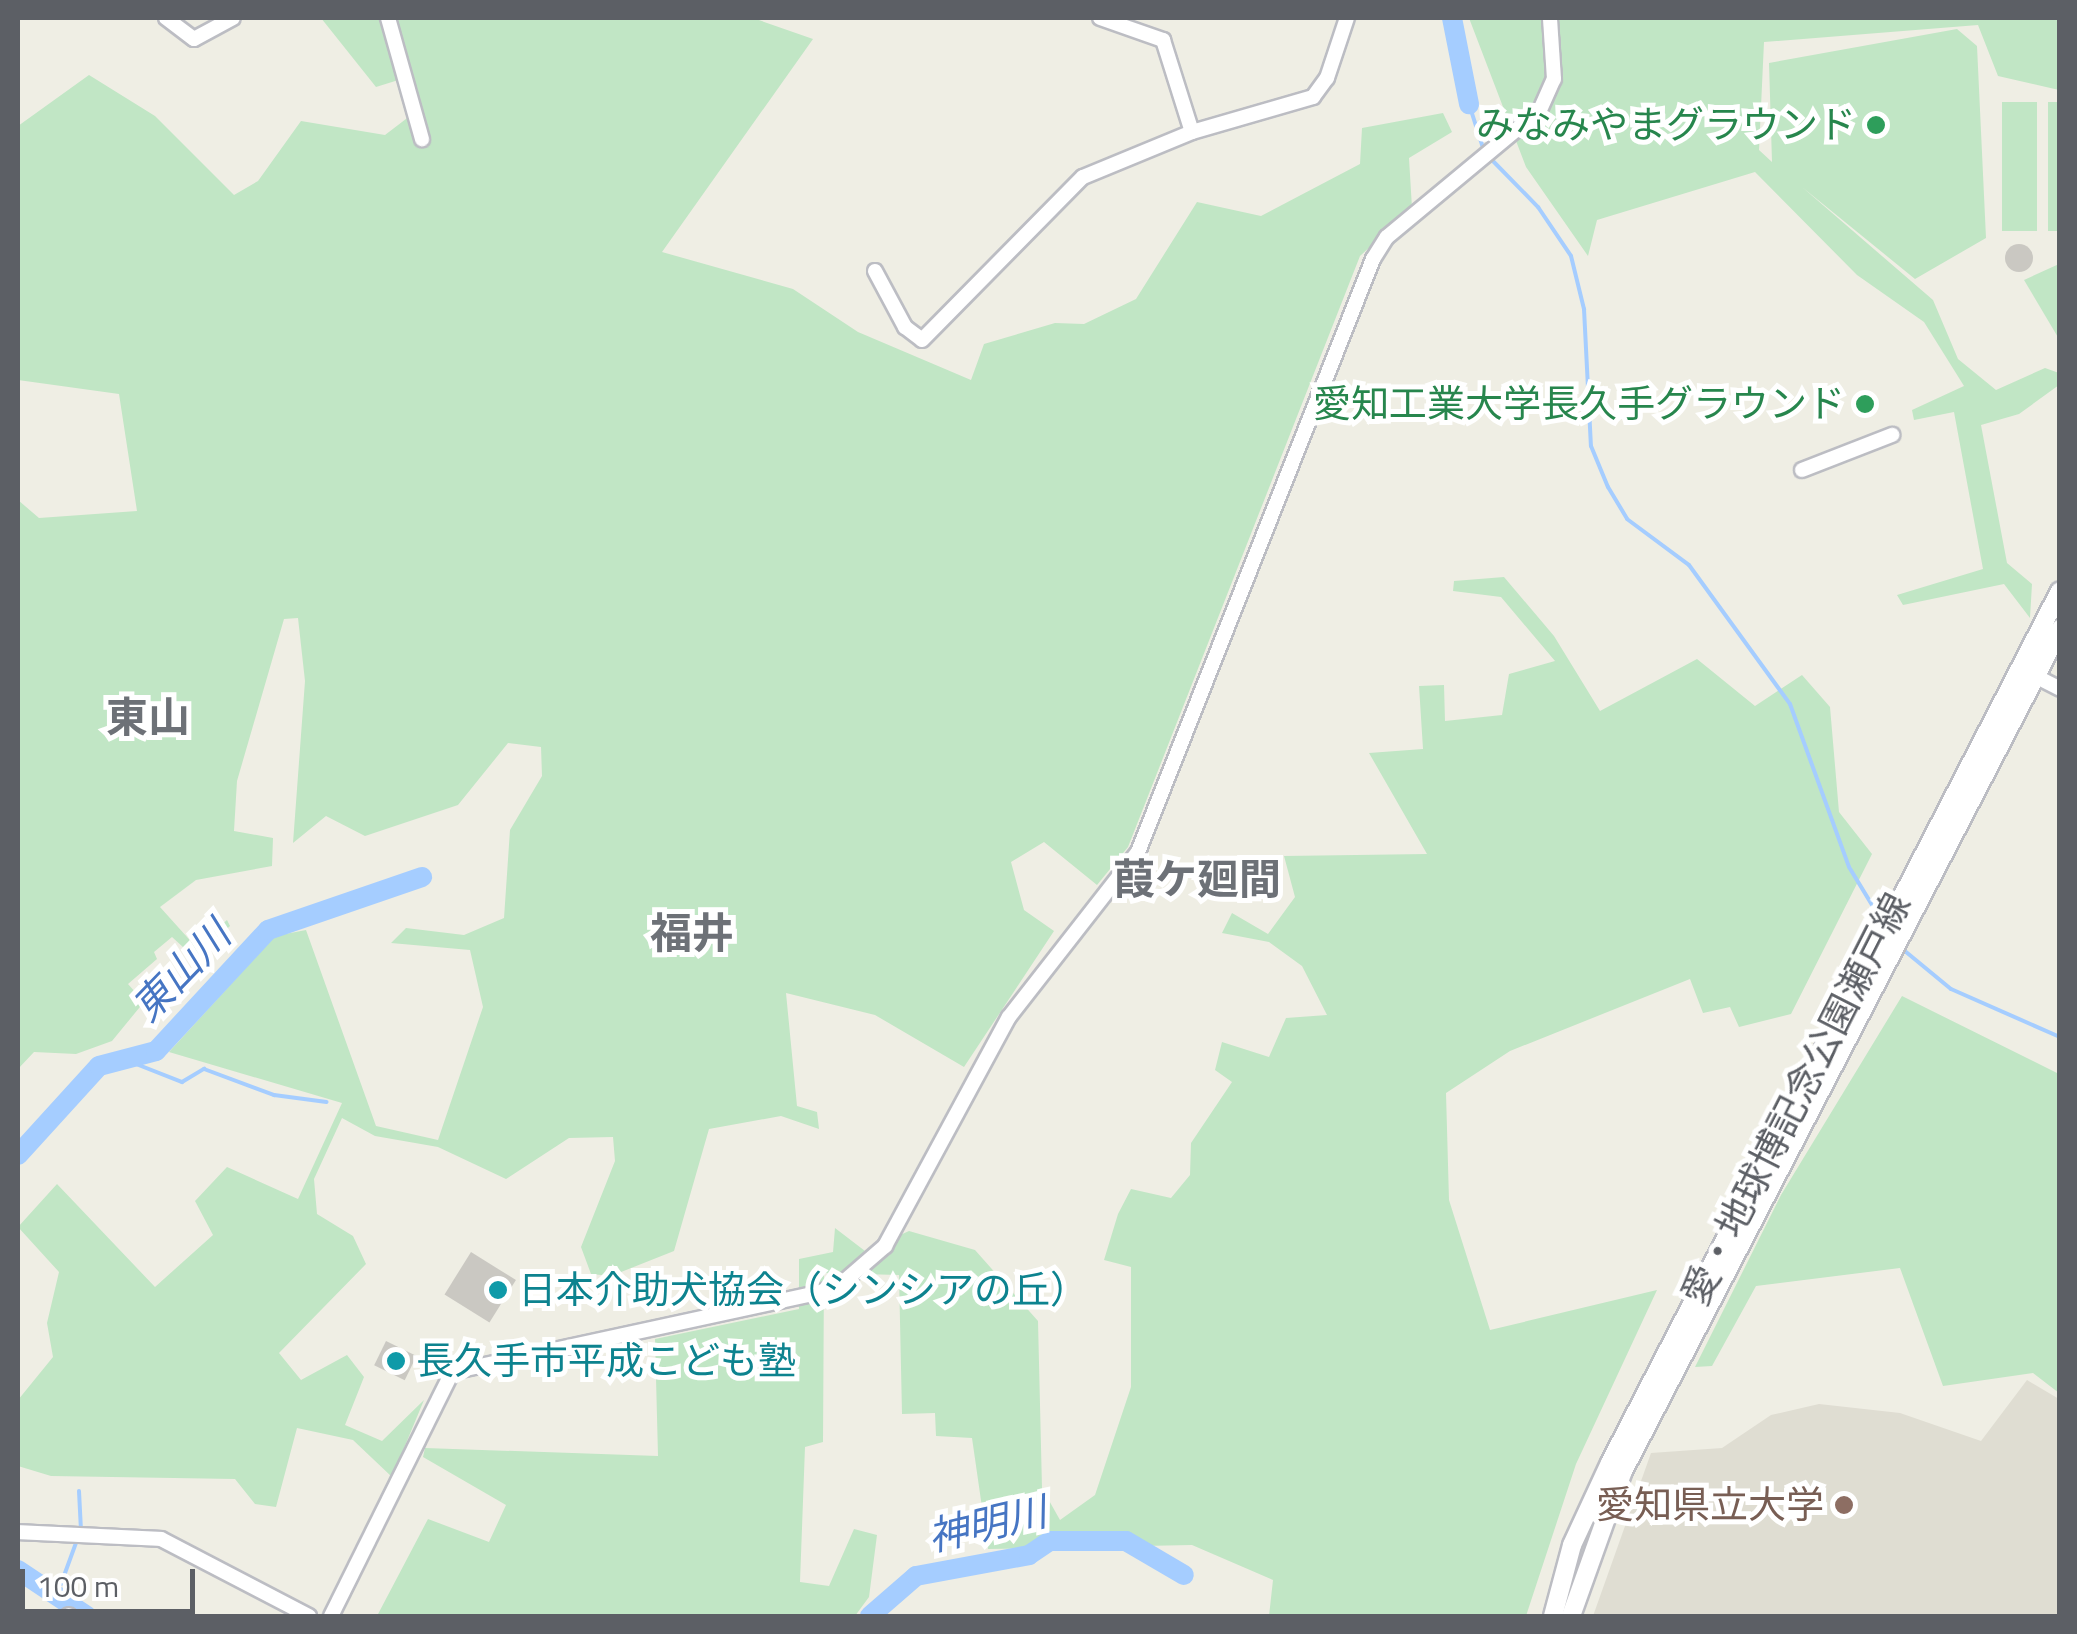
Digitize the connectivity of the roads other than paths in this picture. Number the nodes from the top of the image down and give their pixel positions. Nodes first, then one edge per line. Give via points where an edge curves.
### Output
1 (166, 18) edge
2 (233, 18) edge
3 (388, 18) edge
4 (1100, 18) edge
5 (1346, 18) edge
6 (1550, 18) edge
7 (1192, 132) junction
8 (422, 139) dead end
9 (875, 271) dead end
10 (1892, 435) dead end
11 (1802, 470) dead end
12 (2060, 591) edge
13 (2060, 629) edge
14 (2026, 672) junction
15 (2060, 688) edge
16 (1881, 956) junction
17 (18, 1532) edge
18 (309, 1616) edge
19 (331, 1616) edge
20 (1553, 1616) edge
21 (1572, 1616) edge

1 - 2 street via 194,39
3 - 8 street
4 - 7 street via 1163,40
5 - 7 street via 1327,78 1313,97
6 - 19 street via 1554,80 1540,110 1387,237 1372,259 1138,852 1009,1017 886,1246 840,1285 817,1293 452,1372
7 - 9 street via 1083,176 922,340
10 - 11 street
12 - 14 main road, 愛・地球博記念公園瀬戸線
13 - 14 main road, 愛・地球博記念公園瀬戸線
14 - 15 street
14 - 16 main road, 愛・地球博記念公園瀬戸線
16 - 20 main road, 愛・地球博記念公園瀬戸線 via 1610,1462 1572,1546
16 - 21 main road, 愛・地球博記念公園瀬戸線 via 1623,1471
17 - 18 street via 162,1540

